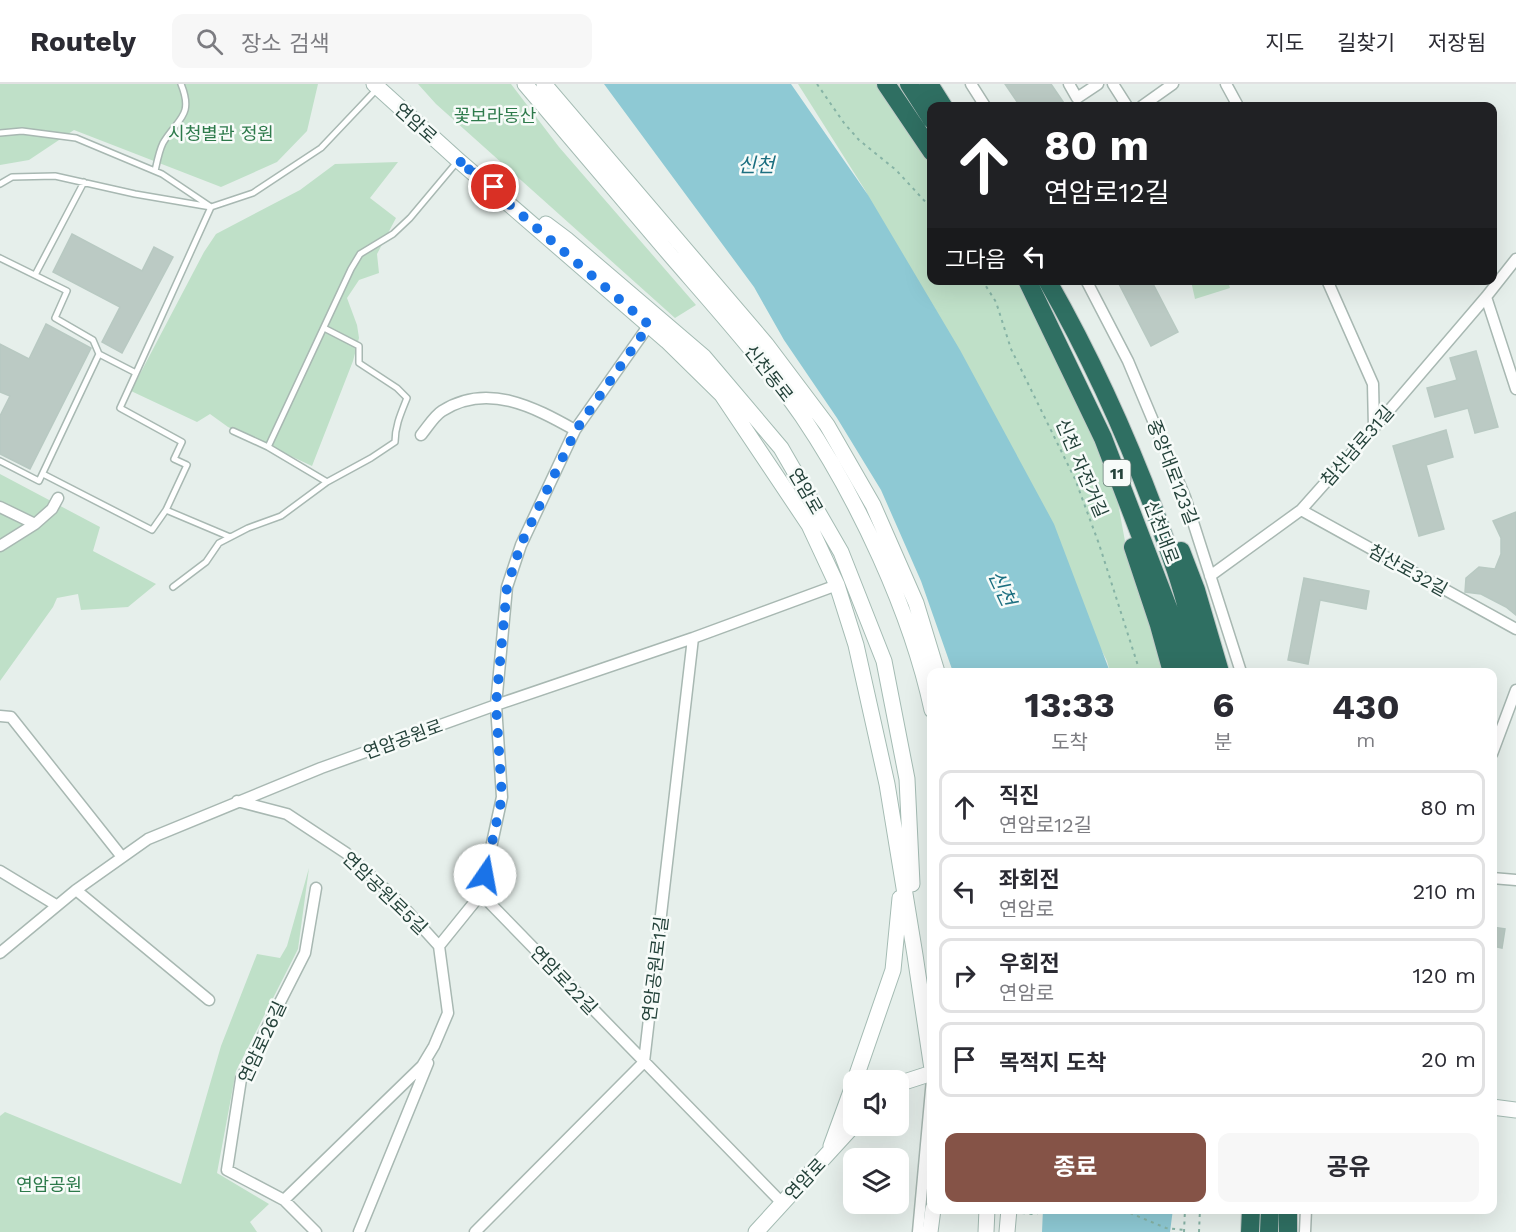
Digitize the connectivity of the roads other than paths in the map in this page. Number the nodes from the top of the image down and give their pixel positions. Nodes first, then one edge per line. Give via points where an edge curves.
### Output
1 (181, 84) edge
2 (525, 84) edge
3 (544, 84) edge
4 (886, 84) edge
5 (909, 84) edge
6 (971, 84) edge
7 (1069, 84) edge
8 (1098, 84) edge
9 (1113, 84) edge
10 (1173, 84) edge
11 (1226, 84) edge
12 (378, 86) edge
13 (982, 102) edge
14 (1124, 102) edge
15 (1148, 102) edge
16 (1236, 102) edge
17 (927, 112) edge
18 (0, 133) edge
19 (927, 145) edge
20 (458, 160) junction
21 (155, 171) junction
22 (84, 182) junction
23 (0, 184) edge
24 (211, 207) junction
25 (0, 258) edge
26 (1516, 259) edge
27 (35, 275) junction
28 (1497, 283) edge
29 (1029, 285) edge
30 (1050, 285) edge
31 (1088, 285) edge
32 (1329, 285) edge
33 (1495, 285) edge
34 (1486, 297) junction
35 (649, 325) junction
36 (324, 328) junction
37 (99, 354) junction
38 (136, 373) junction
39 (1516, 389) edge
40 (1118, 419) junction
41 (1374, 428) junction
42 (576, 430) junction
43 (233, 431) dead end
44 (421, 435) dead end
45 (1103, 438) junction
46 (268, 447) junction
47 (0, 461) edge
48 (43, 474) junction
49 (327, 482) junction
50 (58, 498) dead end
51 (0, 507) edge
52 (166, 510) junction
53 (1301, 510) junction
54 (35, 524) junction
55 (230, 537) junction
56 (0, 546) edge
57 (1210, 576) junction
58 (837, 585) junction
59 (173, 587) dead end
60 (1516, 630) edge
61 (693, 638) junction
62 (936, 668) edge
63 (1171, 668) edge
64 (1186, 668) edge
65 (1203, 668) edge
66 (1219, 668) edge
67 (1240, 668) edge
68 (927, 687) edge
69 (1516, 690) edge
70 (496, 705) junction
71 (0, 716) edge
72 (1497, 741) edge
73 (237, 801) junction
74 (122, 857) junction
75 (2, 874) edge
76 (902, 874) junction
77 (1497, 878) edge
78 (1516, 880) edge
79 (316, 888) dead end
80 (76, 890) junction
81 (481, 894) junction
82 (56, 905) junction
83 (439, 946) junction
84 (0, 952) edge
85 (915, 955) junction
86 (209, 1000) dead end
87 (927, 1037) edge
88 (434, 1046) junction
89 (644, 1062) junction
90 (858, 1070) edge
91 (927, 1073) edge
92 (909, 1080) edge
93 (1497, 1108) edge
94 (1516, 1110) edge
95 (843, 1113) edge
96 (927, 1133) edge
97 (844, 1136) edge
98 (829, 1152) junction
99 (284, 1200) junction
100 (782, 1203) junction
101 (932, 1214) edge
102 (939, 1214) edge
103 (987, 1214) edge
104 (1013, 1214) edge
105 (1238, 1214) edge
106 (1251, 1214) edge
107 (1270, 1214) edge
108 (1288, 1214) edge
109 (1306, 1214) edge
110 (316, 1232) edge
111 (359, 1232) edge
112 (475, 1232) edge
113 (756, 1232) edge
114 (918, 1232) edge
115 (930, 1232) edge
116 (940, 1232) edge
117 (986, 1232) edge
118 (1007, 1232) edge
119 (1238, 1232) edge
120 (1250, 1232) edge
121 (1269, 1232) edge
122 (1288, 1232) edge
123 (1305, 1232) edge

1 - 21 lane via 187,99 185,113 162,145
2 - 68 main road, 신천동로 via 755,354 802,416 864,523 899,605
3 - 62 main road, 신천동로 via 766,344 826,425 873,506 916,603
4 - 19 highway
5 - 17 highway
6 - 13 street
7 - 8 street via 1077,98
9 - 14 street
10 - 15 street
11 - 16 street
12 - 20 main road, 연암로
12 - 24 lane via 321,148 253,193
18 - 21 lane via 22,130 76,138
20 - 35 main road, 연암로
20 - 36 lane via 410,218 393,234 360,254
20 - 85 main road, 연암로 via 566,239 704,357 781,448 842,552 884,661 907,779
21 - 24 lane
22 - 23 lane via 55,176 12,177
22 - 24 lane
22 - 27 lane
24 - 38 lane
25 - 27 lane
26 - 28 street, 침산남로31길
27 - 37 lane via 67,291 55,318 93,340
29 - 45 highway, 신천대로 / 11
30 - 40 highway, 신천대로 / 11
31 - 57 street, 중앙대로123길 via 1132,372 1185,497
32 - 41 street via 1373,384
33 - 34 street, 침산남로31길
34 - 39 street
34 - 41 street, 침산남로31길
35 - 42 street
35 - 58 main road, 연암로 via 722,395 809,525
36 - 46 lane
36 - 49 lane via 359,346 359,363 408,398 399,416 395,442
37 - 38 lane
37 - 48 lane
38 - 52 lane via 120,408 182,442 174,459 187,465
40 - 65 highway, 신천대로 / 11 via 1176,572
40 - 66 highway via 1153,476 1196,590
41 - 53 street, 침산남로31길
42 - 44 street via 540,410 507,400 475,397 441,411
42 - 70 street via 521,544 507,587
43 - 46 lane
45 - 63 highway
45 - 64 highway, 신천대로 / 11 via 1178,632
46 - 49 lane
47 - 48 lane via 39,481
48 - 52 lane via 152,530
49 - 55 lane via 281,516
50 - 54 street
51 - 54 street
52 - 55 lane
53 - 57 street, 침산남로31길
53 - 60 street, 침산로32길
54 - 56 street
55 - 59 lane
57 - 67 street, 중앙대로123길
58 - 61 street, 연암공원로
58 - 76 main road, 연암로 via 856,645 887,784
61 - 70 street, 연암공원로
61 - 89 street, 연암공원로1길
69 - 72 street
70 - 73 street, 연암공원로
70 - 81 street via 502,797
71 - 74 street via 11,717
73 - 74 street, 연암공원로 via 148,839
73 - 83 street, 연암공원로5길 via 287,814 346,853
74 - 80 street, 연암공원로
75 - 82 street
76 - 85 main road
76 - 90 main road via 893,970
77 - 78 street
79 - 99 street, 연암로26길 via 305,953 241,1079 227,1170
80 - 82 street, 연암공원로
80 - 86 street
81 - 83 street
81 - 89 street, 연암로22길
82 - 84 street, 연암공원로
83 - 88 street, 연암공원로5길 via 448,1013
85 - 87 main road
88 - 99 street, 연암공원로5길 via 422,1066
88 - 111 street, 연암공원로5길
89 - 100 street, 연암로22길
89 - 112 street
91 - 92 main road
93 - 94 main road
95 - 98 main road
96 - 114 street
97 - 98 main road, 연암로
98 - 100 main road, 연암로
99 - 110 street, 연암로26길
100 - 113 main road, 연암로
101 - 115 main road
102 - 116 main road
103 - 117 main road
104 - 118 main road
105 - 119 highway
106 - 120 highway
107 - 121 highway
108 - 122 highway
109 - 123 street

